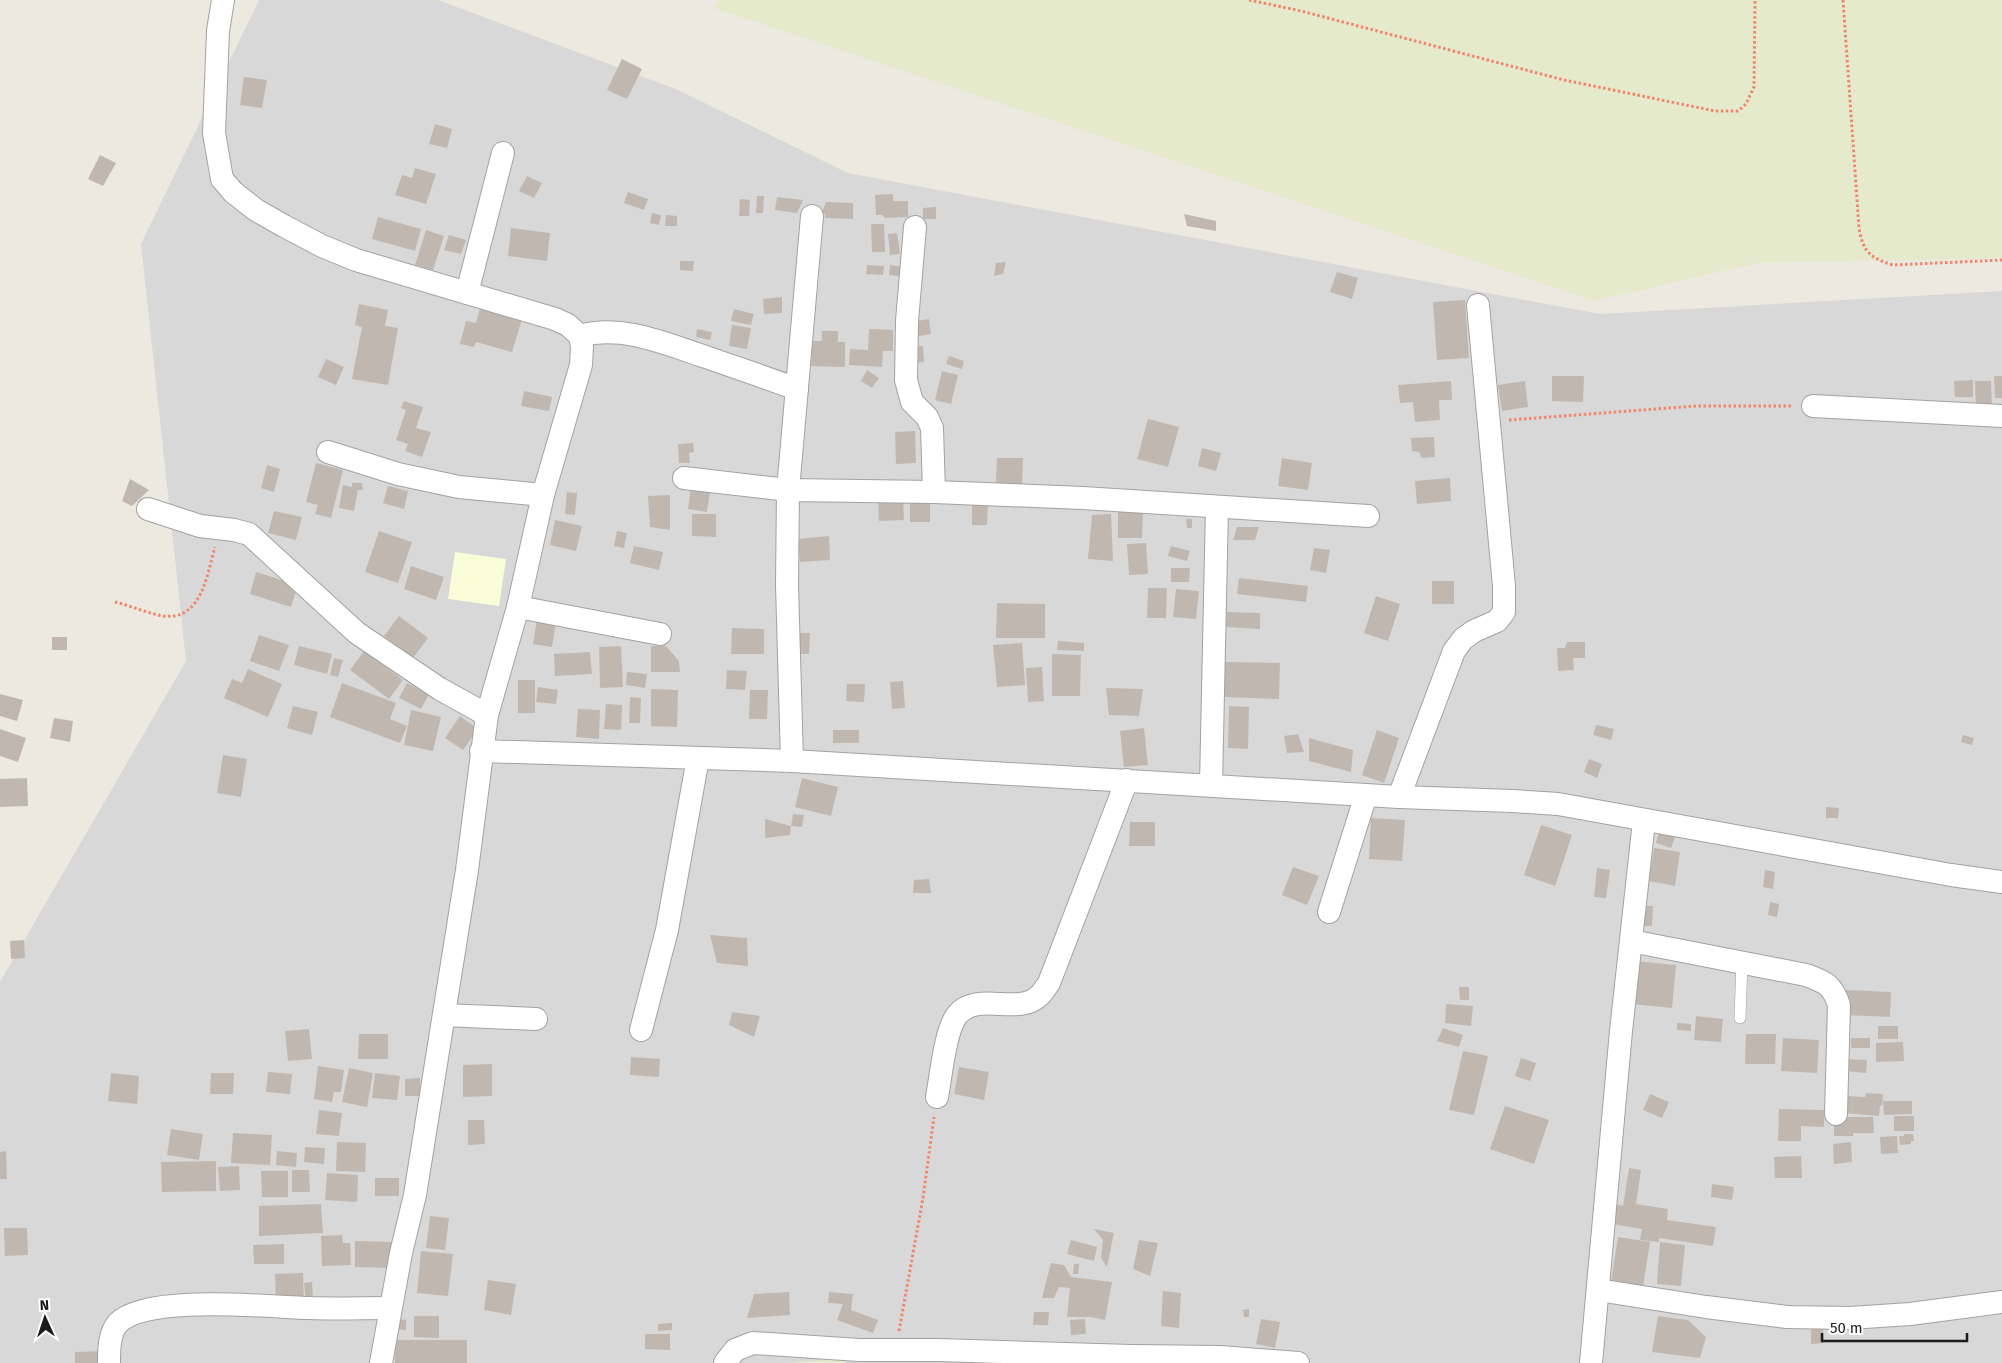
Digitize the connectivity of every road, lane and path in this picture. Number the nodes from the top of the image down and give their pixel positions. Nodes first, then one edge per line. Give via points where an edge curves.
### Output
1 (223, 0) edge
2 (1249, 0) edge
3 (1756, 0) edge
4 (1843, 0) edge
5 (503, 153) dead end
6 (812, 216) dead end
7 (915, 226) dead end
8 (2002, 260) edge
9 (467, 293) junction
10 (1478, 305) dead end
11 (580, 336) junction
12 (798, 388) junction
13 (1814, 406) joint
14 (2002, 416) edge
15 (1489, 422) junction
16 (328, 452) dead end
17 (684, 478) dead end
18 (788, 490) junction
19 (934, 492) junction
20 (543, 495) junction
21 (1218, 507) junction
22 (148, 510) dead end
23 (1368, 516) dead end
24 (221, 530) junction
25 (115, 602) dead end
26 (518, 607) junction
27 (660, 634) dead end
28 (487, 716) junction
29 (481, 751) junction
30 (698, 758) junction
31 (792, 761) junction
32 (1128, 780) junction
33 (1211, 785) junction
34 (1366, 795) junction
35 (1399, 797) junction
36 (1644, 821) junction
37 (2002, 882) edge
38 (1329, 912) dead end
39 (1631, 941) junction
40 (1742, 962) junction
41 (444, 1015) junction
42 (1740, 1018) dead end
43 (536, 1019) dead end
44 (641, 1030) dead end
45 (937, 1097) joint
46 (1836, 1114) dead end
47 (1598, 1290) junction
48 (2002, 1302) edge
49 (389, 1308) junction
50 (896, 1350) junction
51 (1019, 1358) edge
52 (1131, 1359) edge
53 (109, 1363) edge
54 (381, 1363) edge
55 (725, 1363) edge
56 (1298, 1363) edge
57 (1591, 1363) edge

1 - 9 street via 218,31 214,133 222,179 256,210 322,246 356,260
2 - 3 path via 1564,80 1715,111 1738,111 1746,104 1754,87
4 - 8 path via 1858,228 1866,252 1893,265
5 - 9 street
6 - 12 street
7 - 19 street via 906,380 912,402 927,417 932,428
9 - 11 street via 555,319
10 - 15 street
11 - 12 street via 604,331 625,332
11 - 20 street via 582,347 578,379
12 - 18 street
13 - 14 street
13 - 15 path via 1696,406
15 - 35 street via 1504,612 1497,620 1463,639 1454,651
16 - 20 street via 398,474 459,487
17 - 18 street
18 - 19 street
18 - 31 street
19 - 21 street
20 - 26 street
21 - 23 street
21 - 33 street
22 - 24 street
24 - 25 path via 199,598 194,607 184,614 164,616
24 - 28 street via 249,534 358,633 433,685
26 - 27 street
26 - 28 street
28 - 29 street
29 - 30 street
29 - 41 street
30 - 31 street
30 - 44 street via 667,930
31 - 32 street
32 - 33 street
32 - 45 street via 1049,983 1040,996 1031,1001 982,1004 968,1007 957,1016 950,1029
33 - 34 street
34 - 35 street
34 - 38 street
35 - 36 street via 1558,804
36 - 37 street
36 - 39 street
39 - 40 street
39 - 47 street
40 - 42 lane
40 - 46 street via 1806,975 1827,983 1835,992 1839,1005
41 - 43 street
41 - 49 street via 415,1195
45 - 50 path
47 - 48 street via 1787,1318 1910,1314
47 - 57 street
49 - 53 street via 184,1305 146,1310 119,1323 112,1332
49 - 54 street
50 - 51 street
50 - 55 street via 753,1343 735,1350
51 - 52 street
52 - 56 street via 1220,1357

